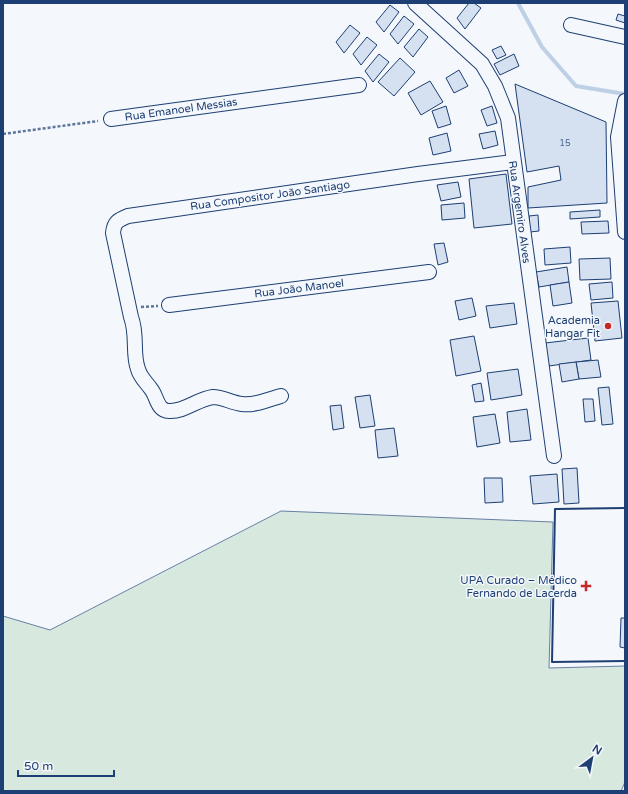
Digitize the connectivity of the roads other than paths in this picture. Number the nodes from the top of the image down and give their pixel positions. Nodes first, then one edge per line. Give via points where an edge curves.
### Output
1 (415, 3) edge
2 (571, 24) dead end
3 (625, 37) edge
4 (358, 85) dead end
5 (624, 103) edge
6 (111, 119) road end
7 (622, 123) edge
8 (622, 141) edge
9 (513, 162) junction
10 (625, 232) edge
11 (429, 272) dead end
12 (169, 305) road end
13 (281, 396) dead end
14 (554, 456) dead end

1 - 9 street, Rua Argemiro Alves via 482,64 495,86 508,118
2 - 3 street
4 - 6 street, Rua Emanoel Messias
5 - 7 street
7 - 8 street
8 - 10 street
9 - 13 street, Rua Compositor João Santiago via 123,218 114,224 113,233 128,308 135,329 137,368 162,409 168,412 184,409 211,397 243,404
9 - 14 street, Rua Argemiro Alves
11 - 12 street, Rua João Manoel

